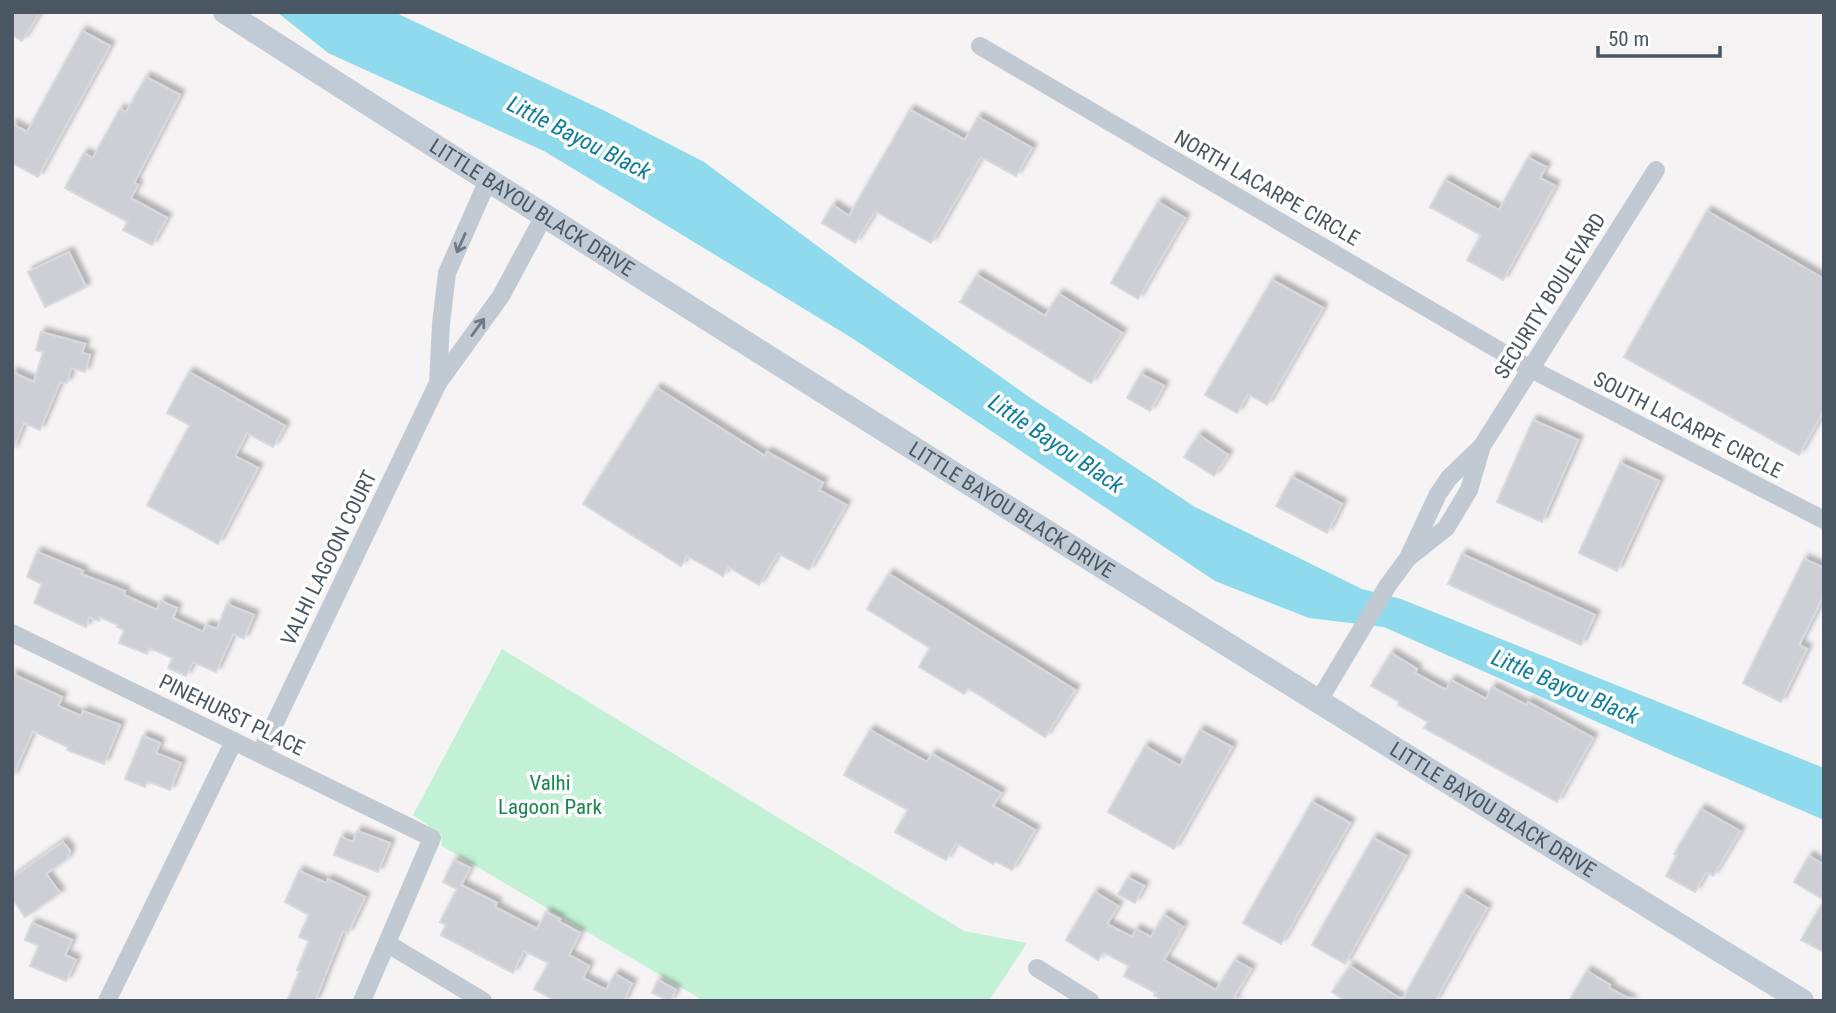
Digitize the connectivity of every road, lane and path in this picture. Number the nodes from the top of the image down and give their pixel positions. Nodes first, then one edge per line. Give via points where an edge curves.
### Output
1 (225, 12) edge
2 (980, 46) dead end
3 (1656, 170) dead end
4 (488, 180) junction
5 (544, 216) junction
6 (1531, 369) junction
7 (438, 383) junction
8 (1824, 520) edge
9 (12, 633) edge
10 (1318, 702) junction
11 (234, 741) junction
12 (260, 754) junction
13 (388, 944) junction
14 (1037, 968) dead end
15 (107, 1001) edge
16 (362, 1001) edge
17 (483, 1001) edge
18 (1090, 1001) edge
19 (1802, 1001) edge

1 - 4 main road, LITTLE BAYOU BLACK DRIVE
2 - 6 street, NORTH LACARPE CIRCLE
3 - 6 street, SECURITY BOULEVARD
4 - 5 main road, LITTLE BAYOU BLACK DRIVE
4 -> 7 street, VALHI LAGOON COURT via 447,273
7 -> 5 street, VALHI LAGOON COURT via 501,296
5 - 10 main road, LITTLE BAYOU BLACK DRIVE
6 - 8 street, SOUTH LACARPE CIRCLE
6 - 10 street, SECURITY BOULEVARD via 1482,446 1469,489 1446,528 1408,558 1388,585
7 - 12 street, VALHI LAGOON COURT
9 - 11 street, PINEHURST PLACE
10 - 19 main road, LITTLE BAYOU BLACK DRIVE
11 - 12 street, PINEHURST PLACE
11 - 15 street
12 - 13 street, PINEHURST PLACE via 432,838
13 - 16 street
13 - 17 street
14 - 18 street

